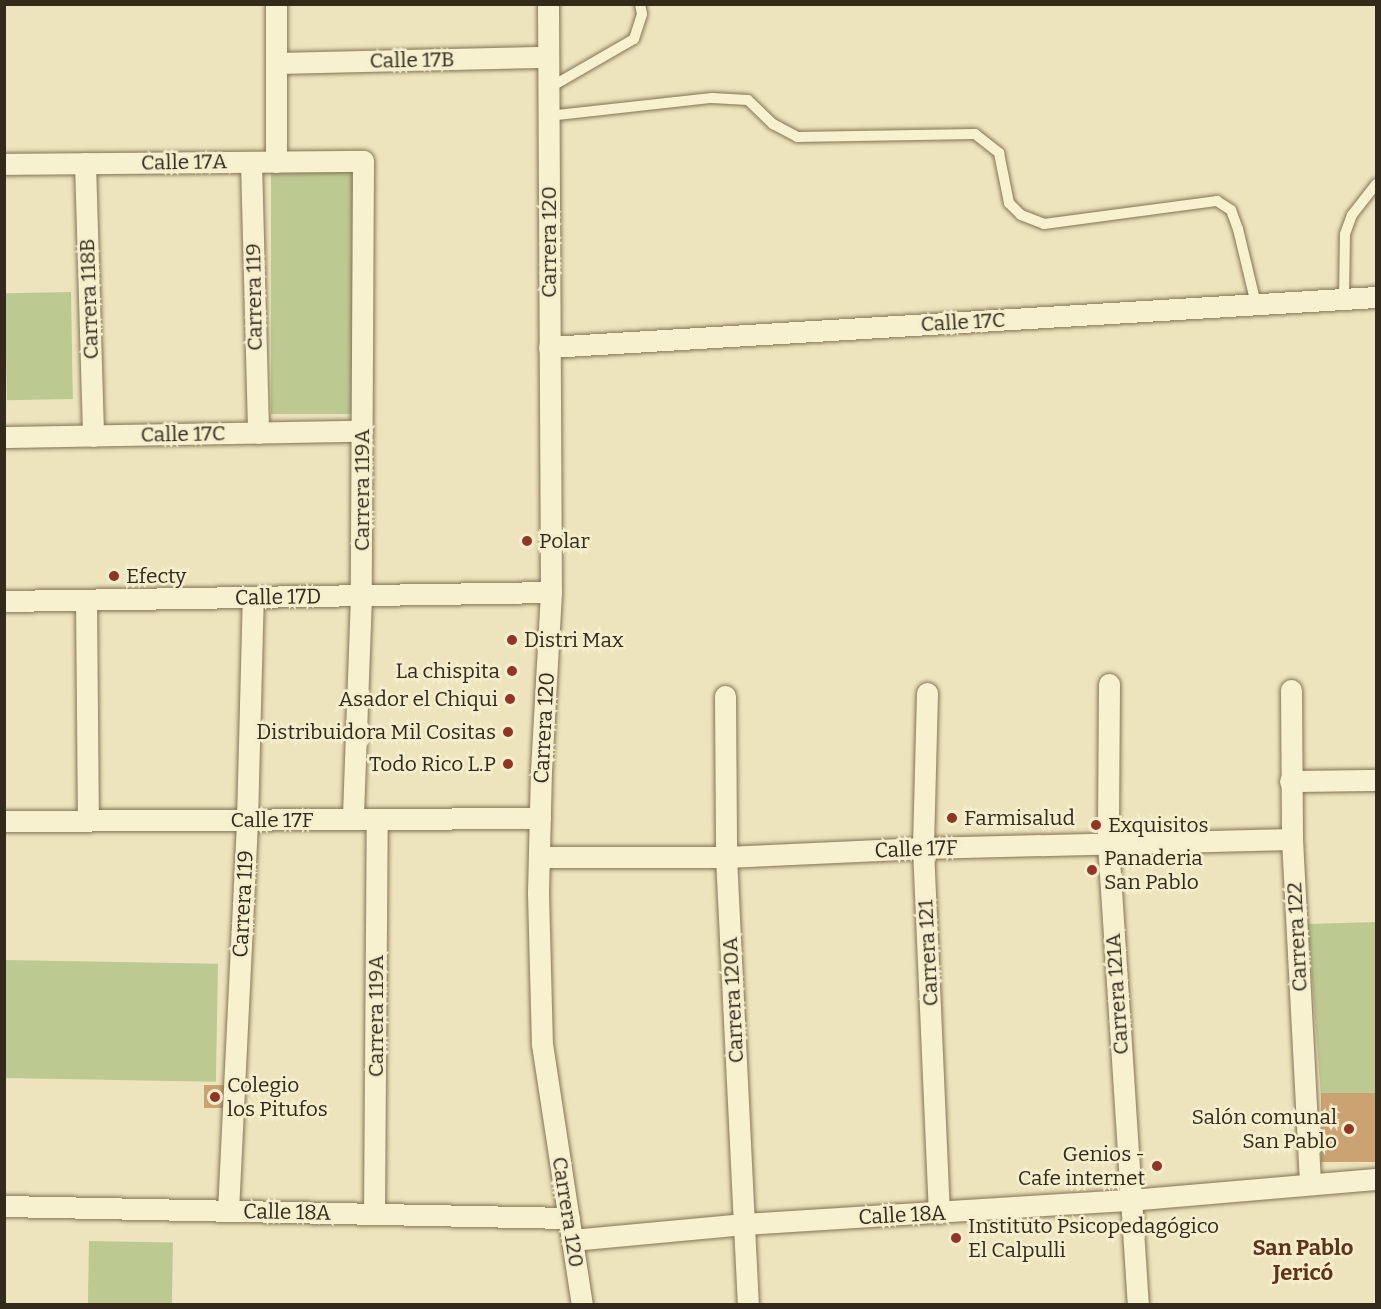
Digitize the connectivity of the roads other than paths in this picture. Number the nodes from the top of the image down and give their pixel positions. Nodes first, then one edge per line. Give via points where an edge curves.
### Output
1 (276, 4) edge
2 (548, 4) edge
3 (640, 4) edge
4 (548, 57) junction
5 (276, 63) junction
6 (548, 88) junction
7 (548, 116) junction
8 (363, 161) joint
9 (251, 162) junction
10 (276, 162) junction
11 (85, 163) junction
12 (4, 164) edge
13 (1377, 184) edge
14 (1377, 297) edge
15 (1344, 298) junction
16 (1256, 304) junction
17 (549, 346) junction
18 (362, 431) junction
19 (258, 433) junction
20 (93, 436) junction
21 (4, 437) edge
22 (551, 592) junction
23 (361, 596) junction
24 (253, 597) junction
25 (86, 600) junction
26 (4, 601) edge
27 (1109, 684) dead end
28 (1291, 690) dead end
29 (927, 693) dead end
30 (725, 696) dead end
31 (1377, 780) edge
32 (1290, 782) junction
33 (540, 818) junction
34 (352, 819) junction
35 (377, 819) junction
36 (88, 820) junction
37 (247, 820) junction
38 (4, 821) edge
39 (1292, 839) junction
40 (1108, 843) junction
41 (923, 848) junction
42 (540, 857) junction
43 (726, 857) junction
44 (1377, 1179) edge
45 (1310, 1183) junction
46 (1130, 1200) junction
47 (4, 1206) edge
48 (228, 1211) junction
49 (939, 1213) junction
50 (374, 1214) junction
51 (569, 1218) junction
52 (744, 1224) junction
53 (572, 1240) junction
54 (582, 1305) edge
55 (747, 1305) edge
56 (1138, 1305) edge

1 - 5 street
2 - 4 street, Carrera 120
3 - 6 lane via 642,14 634,39
4 - 5 street, Calle 17B
4 - 6 street, Carrera 120
5 - 10 street
6 - 7 street, Carrera 120
7 - 16 lane via 712,98 748,100 772,124 797,137 975,134 999,153 1009,204 1022,215 1044,224 1217,201 1231,210 1239,229
7 - 17 street, Carrera 120
8 - 10 street, Calle 17A
8 - 18 street, Carrera 119A
9 - 10 street, Calle 17A
9 - 11 street, Calle 17A
9 - 19 street, Carrera 119
11 - 12 street, Calle 17A
11 - 20 street, Carrera 118B
13 - 15 lane via 1352,215 1345,234
14 - 15 street, Calle 17C
15 - 16 street, Calle 17C
16 - 17 street, Calle 17C
17 - 22 street, Carrera 120
18 - 19 street, Calle 17C
18 - 23 street, Carrera 119A
19 - 20 street, Calle 17C
20 - 21 street, Calle 17C
22 - 23 street, Calle 17D
22 - 33 street, Carrera 120
23 - 24 street, Calle 17D
23 - 34 street, Carrera 119A
24 - 25 street, Calle 17D
24 - 37 street, Carrera 119
25 - 26 street, Calle 17D
25 - 36 street
27 - 40 street, Carrera 121A
28 - 32 street, Carrera 122
29 - 41 street, Carrera 121
30 - 43 street, Carrera 120A
31 - 32 street
32 - 39 street, Carrera 122
33 - 35 street, Calle 17F
33 - 42 street, Carrera 120
34 - 35 street, Calle 17F
34 - 37 street, Calle 17F
35 - 50 street, Carrera 119A
36 - 37 street, Calle 17F
36 - 38 street, Calle 17F
37 - 48 street, Carrera 119
39 - 40 street, Calle 17F
39 - 45 street, Carrera 122
40 - 41 street, Calle 17F
40 - 46 street, Carrera 121A
41 - 43 street, Calle 17F
41 - 49 street, Carrera 121
42 - 43 street, Calle 17F
42 - 51 street, Carrera 120 via 542,1044
43 - 52 street, Carrera 120A
44 - 45 street, Calle 18A
45 - 46 street, Calle 18A
46 - 49 street, Calle 18A
46 - 56 street, Carrera 121A
47 - 48 street, Calle 18A
48 - 50 street, Calle 18A
49 - 52 street, Calle 18A
50 - 51 street, Calle 18A
51 - 53 street, Carrera 120
52 - 53 street, Calle 18A
52 - 55 street, Carrera 120A
53 - 54 street, Carrera 120

